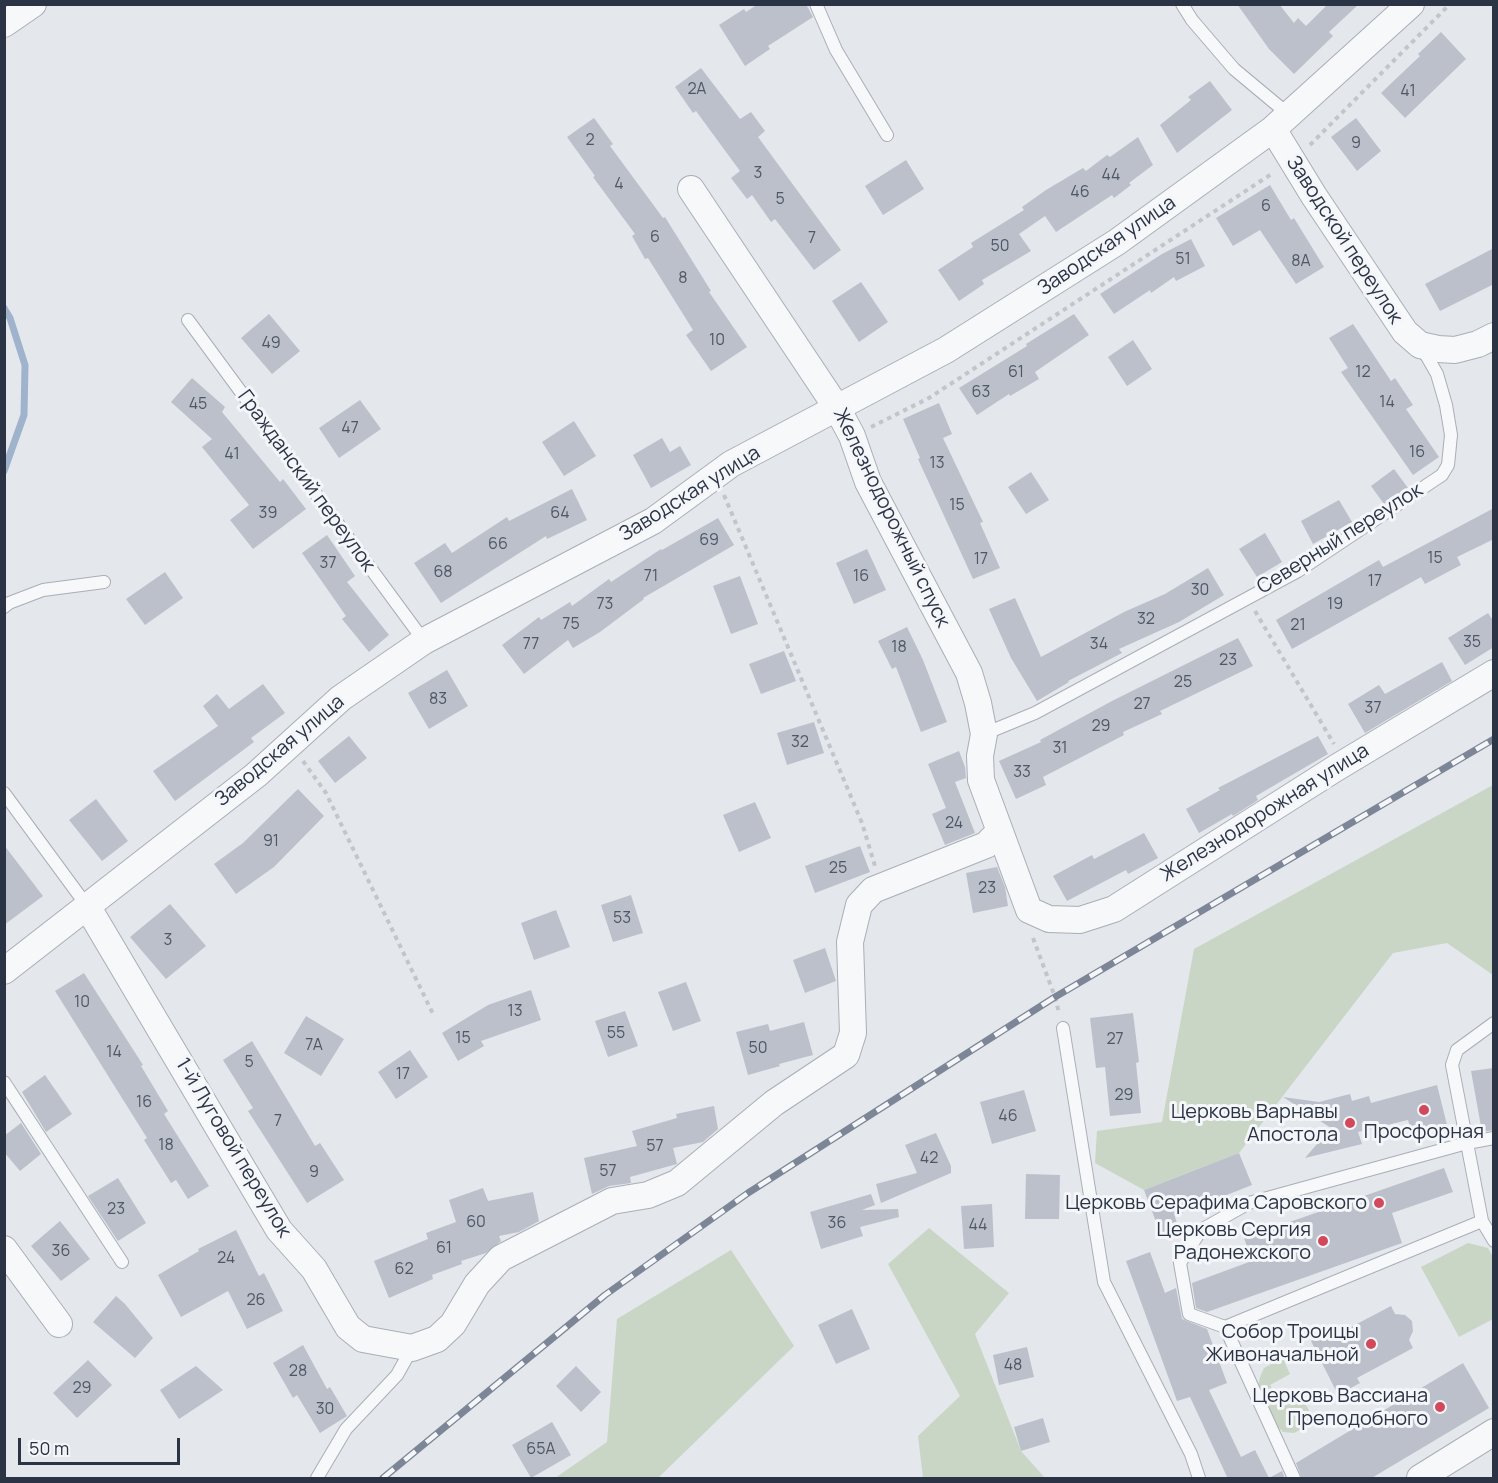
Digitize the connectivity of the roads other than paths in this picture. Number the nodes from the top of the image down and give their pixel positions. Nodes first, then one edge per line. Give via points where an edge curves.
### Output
1 (33, 4) edge
2 (816, 4) edge
3 (1182, 4) edge
4 (1411, 4) edge
5 (4, 24) edge
6 (1280, 122) junction
7 (887, 135) dead end
8 (691, 189) dead end
9 (188, 320) dead end
10 (1494, 336) edge
11 (1420, 345) junction
12 (837, 408) junction
13 (104, 582) dead end
14 (4, 606) edge
15 (424, 641) junction
16 (1494, 673) edge
17 (984, 734) junction
18 (4, 793) edge
19 (999, 832) junction
20 (87, 906) junction
21 (1029, 910) joint
22 (4, 972) edge
23 (1494, 1023) edge
24 (1063, 1028) road end
25 (4, 1082) edge
26 (1494, 1138) edge
27 (1467, 1143) junction
28 (1482, 1221) junction
29 (1494, 1241) edge
30 (4, 1249) edge
31 (122, 1262) dead end
32 (59, 1324) dead end
33 (1225, 1327) junction
34 (412, 1347) junction
35 (1494, 1432) edge
36 (317, 1479) edge
37 (1199, 1479) edge
38 (1294, 1479) edge
39 (1420, 1479) edge

1 - 5 street
2 - 7 lane via 836,50
3 - 6 lane, Заводской переулок
4 - 6 street, Заводская улица
6 - 11 street, Заводской переулок via 1314,196 1387,307
6 - 12 street, Заводская улица via 1117,242 946,350
8 - 12 street, Железнодорожный спуск
9 - 15 lane, Гражданский переулок
10 - 11 street via 1455,350
11 - 17 lane, Северный переулок via 1437,374 1446,405 1451,435 1448,465 1442,475 1298,571 1035,713
12 - 15 street, Заводская улица via 731,464 654,521
12 - 17 street, Железнодорожный спуск via 852,436 868,482 969,674
13 - 14 lane via 43,590
15 - 20 street, Заводская улица via 341,698 256,775
16 - 21 street, Железнодорожная улица via 1113,909 1080,920 1049,919
17 - 19 street, Железнодорожный спуск via 981,780
18 - 20 lane
19 - 21 street, Железнодорожный спуск
19 - 34 street via 986,845 873,890 859,905 850,942 854,1033 846,1055 774,1103 677,1183 648,1196 612,1201 501,1258 477,1284 453,1324 437,1339
20 - 22 street, Заводская улица
20 - 34 street, 1-й Луговой переулок via 279,1230 314,1269 348,1327 363,1339
23 - 27 lane via 1457,1050 1452,1065
24 - 37 lane via 1104,1282 1191,1454
25 - 31 lane
26 - 27 lane
27 - 28 lane
27 - 33 lane via 1249,1203 1201,1230 1180,1263 1189,1314
28 - 29 lane
28 - 33 lane
30 - 32 street
33 - 38 lane
34 - 36 lane via 397,1375 346,1429
35 - 39 street

